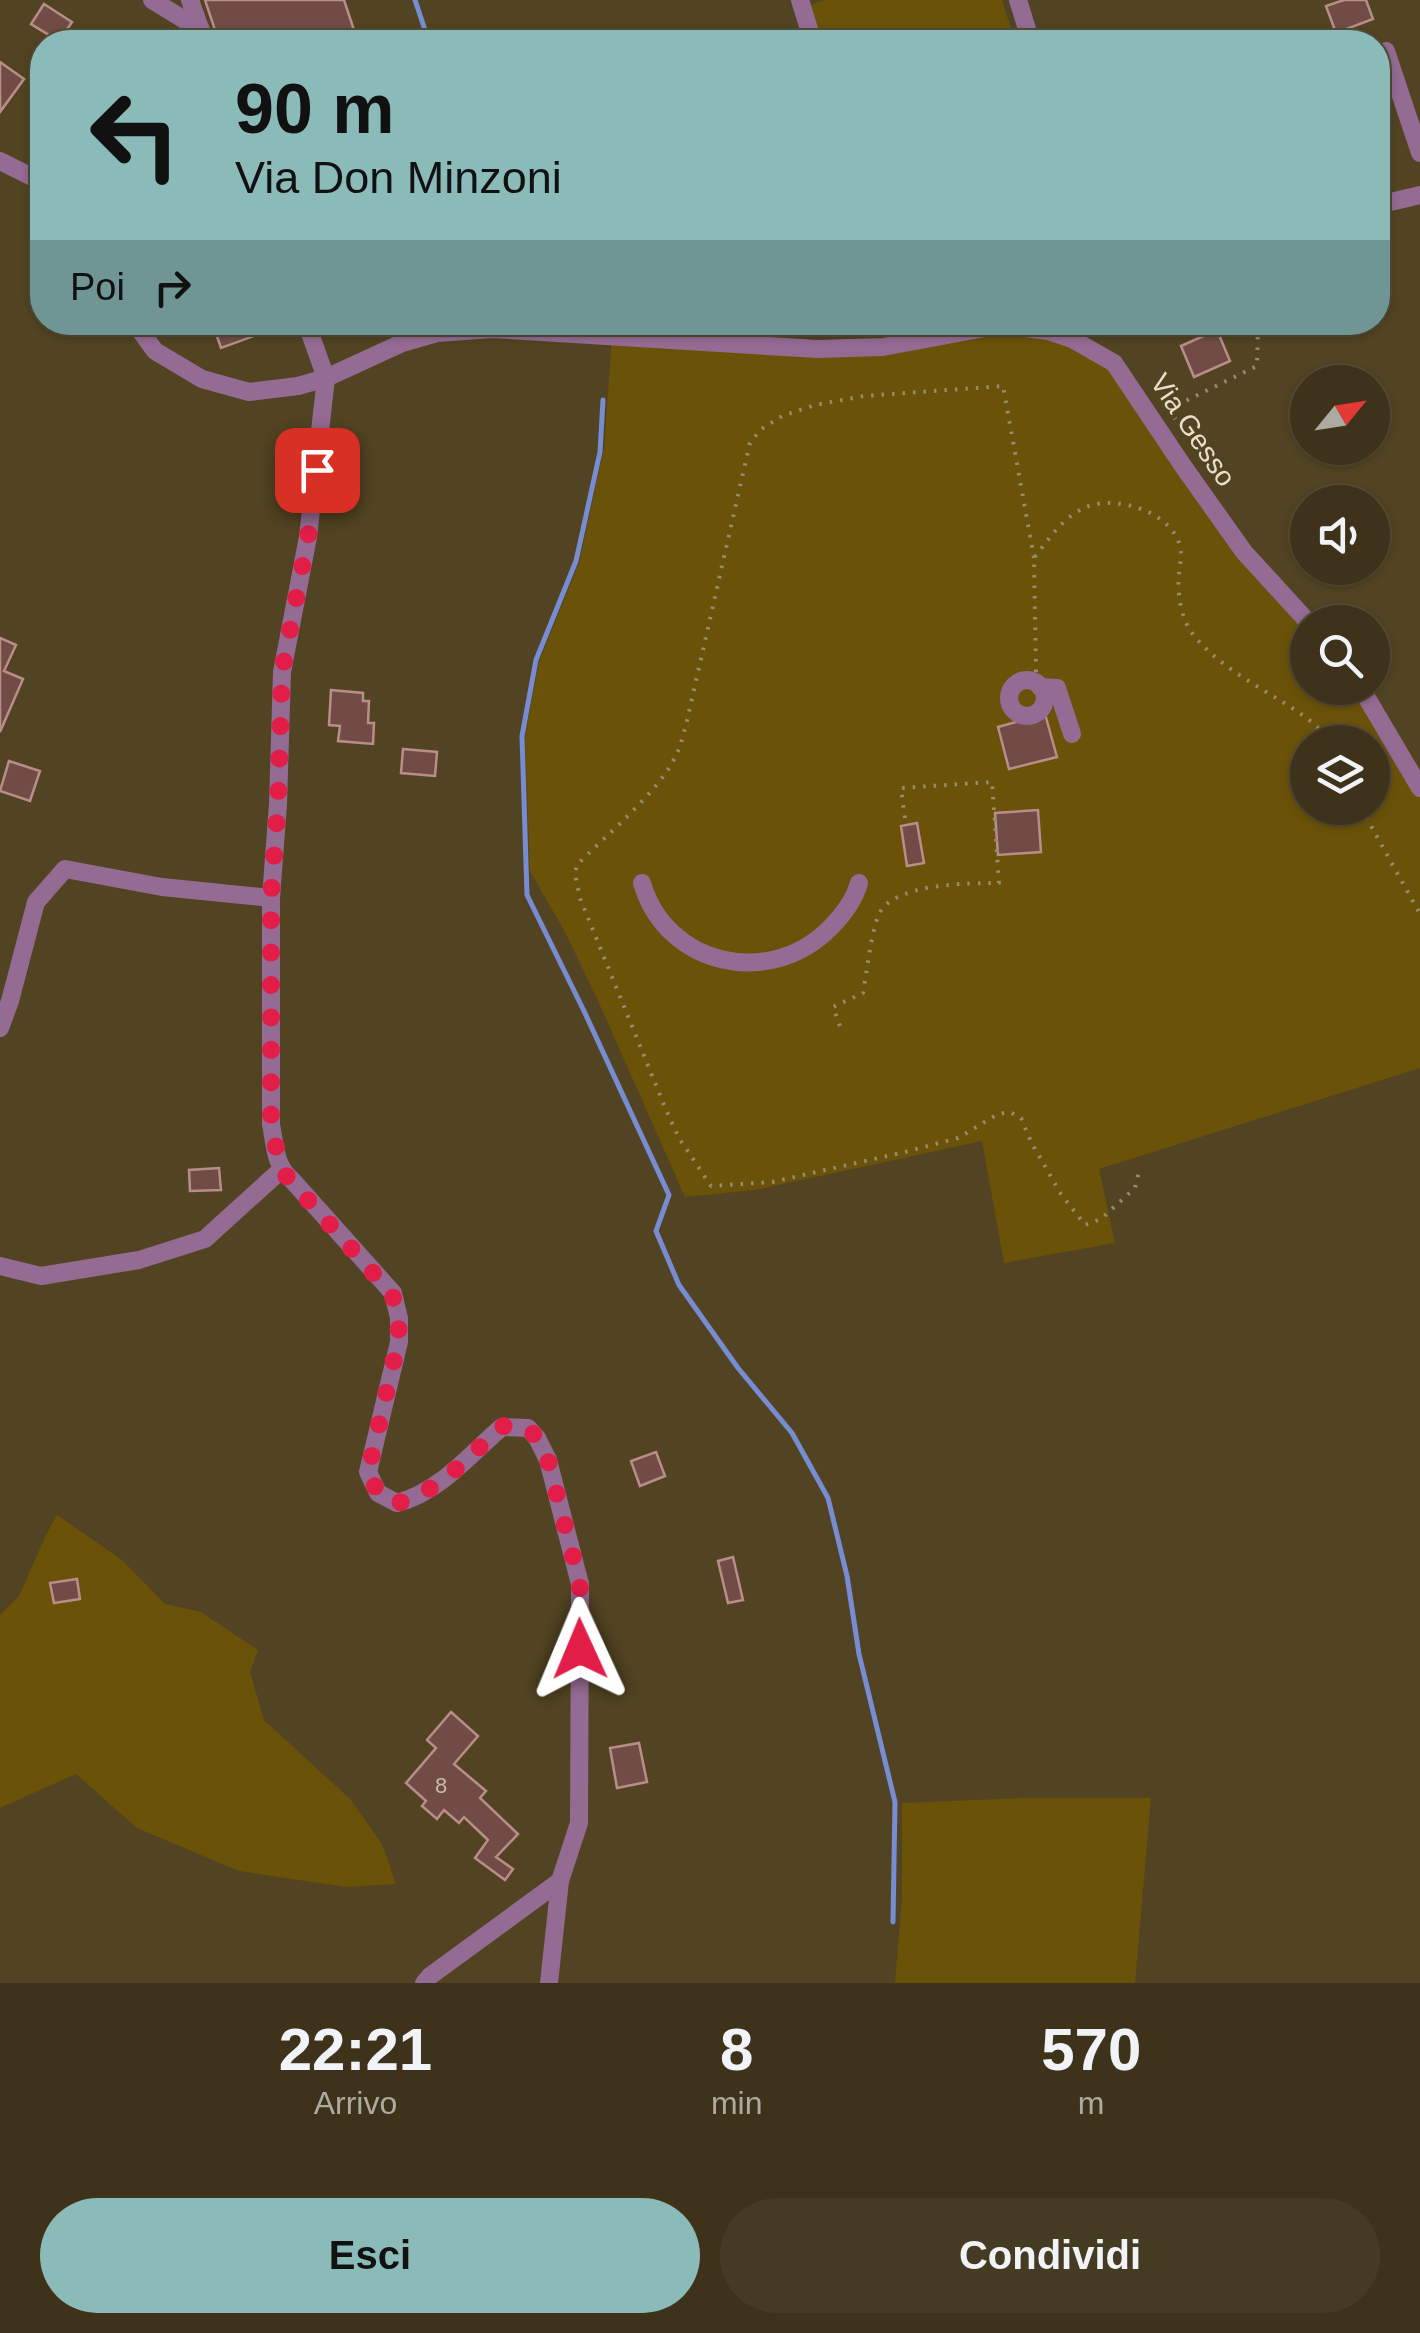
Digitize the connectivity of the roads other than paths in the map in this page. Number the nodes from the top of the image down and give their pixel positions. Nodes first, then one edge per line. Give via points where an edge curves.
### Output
1 (152, 0) edge
2 (190, 0) edge
3 (800, 0) edge
4 (1018, 0) edge
5 (194, 30) edge
6 (201, 30) edge
7 (810, 30) edge
8 (1027, 30) edge
9 (1390, 63) edge
10 (1420, 153) edge
11 (0, 160) edge
12 (30, 176) edge
13 (1420, 195) edge
14 (1390, 202) edge
15 (143, 335) edge
16 (311, 335) edge
17 (433, 335) edge
18 (590, 335) edge
19 (948, 335) edge
20 (1064, 335) edge
21 (326, 378) junction
22 (1292, 605) edge
23 (1038, 685) road end
24 (1371, 705) edge
25 (1072, 734) dead end
26 (1420, 788) edge
27 (642, 882) dead end
28 (859, 882) dead end
29 (271, 898) junction
30 (0, 1028) edge
31 (281, 1170) junction
32 (0, 1266) edge
33 (560, 1882) junction
34 (424, 1983) edge
35 (549, 1983) edge

1 - 5 street
2 - 6 street
3 - 7 street
4 - 8 street
9 - 10 street
11 - 12 street
13 - 14 street
15 - 21 street, Via Gesso via 155,352 202,379 249,392
16 - 21 street
17 - 21 street, Via Gesso
18 - 19 street, Via Gesso via 817,349 883,347
20 - 22 street, Via Gesso via 1114,363 1244,552
21 - 29 street via 308,537 282,672
23 - 25 street via 1057,688
24 - 26 street
27 - 28 street via 656,916 688,945 759,964 822,936 856,896
29 - 30 street via 65,869 36,902
29 - 31 street via 271,1124
31 - 32 street via 205,1239 139,1260 41,1276
31 - 33 street via 392,1294 398,1342 368,1472 378,1493 398,1503 418,1498 502,1426 528,1428 548,1460 580,1584 579,1822
33 - 34 street
33 - 35 street

